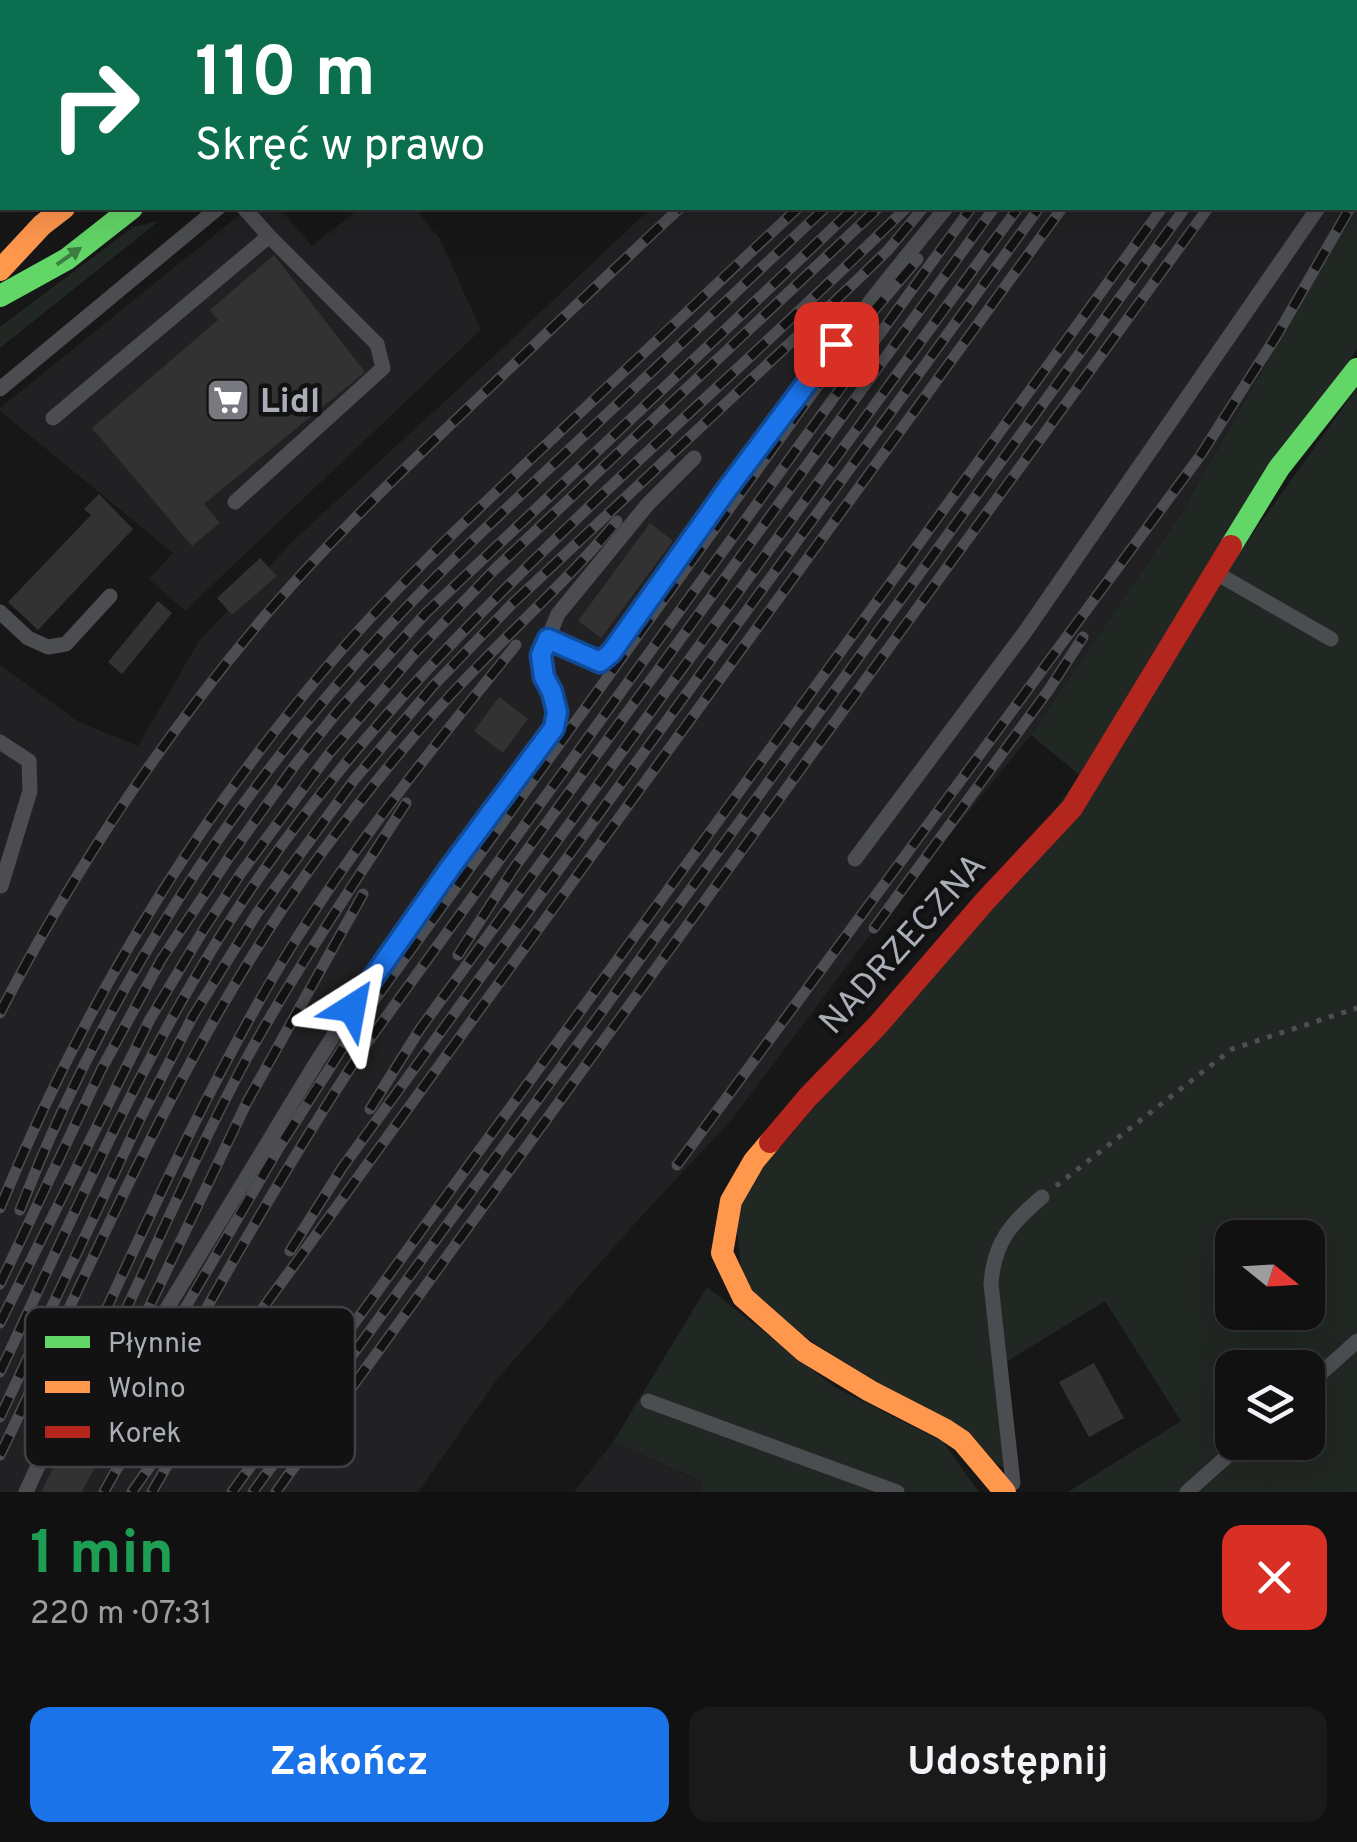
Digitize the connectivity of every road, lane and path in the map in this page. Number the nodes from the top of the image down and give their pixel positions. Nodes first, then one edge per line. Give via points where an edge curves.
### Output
1 (61, 210) edge
2 (129, 210) edge
3 (216, 210) edge
4 (246, 210) edge
5 (944, 210) edge
6 (1317, 210) edge
7 (269, 236) junction
8 (0, 270) edge
9 (0, 296) edge
10 (1355, 376) edge
11 (0, 388) edge
12 (52, 418) dead end
13 (694, 458) dead end
14 (236, 502) dead end
15 (1214, 572) junction
16 (110, 596) dead end
17 (0, 612) edge
18 (548, 639) junction
19 (1332, 639) dead end
20 (0, 742) edge
21 (854, 859) dead end
22 (1, 886) edge
23 (1357, 1008) edge
24 (1042, 1197) joint
25 (168, 1307) edge
26 (1357, 1341) edge
27 (1325, 1370) edge
28 (648, 1401) dead end
29 (1222, 1460) edge
30 (39, 1467) edge
31 (26, 1492) edge
32 (897, 1492) edge
33 (1005, 1492) edge
34 (1014, 1492) edge
35 (1187, 1492) edge

1 - 8 street
9 -> 2 street via 67,259
3 - 11 lane
4 - 7 lane
5 - 18 lane via 816,370 611,653 600,662
6 - 21 lane via 1025,632
7 - 12 lane
7 - 14 lane via 376,344 383,368
10 - 15 street, NADRZECZNA via 1279,468
13 - 18 lane via 558,614
15 - 19 lane
15 - 33 street, NADRZECZNA via 1072,808 808,1097 754,1161 731,1201 722,1253 742,1297 804,1351 962,1441
16 - 17 lane via 66,644 48,647
18 - 25 lane via 541,655 557,712 554,728 359,997
20 - 22 lane via 29,761 30,791
23 - 24 path via 1232,1049
24 - 34 lane via 1003,1236 992,1262
26 - 27 lane
28 - 32 lane
29 - 35 lane
30 - 31 lane

